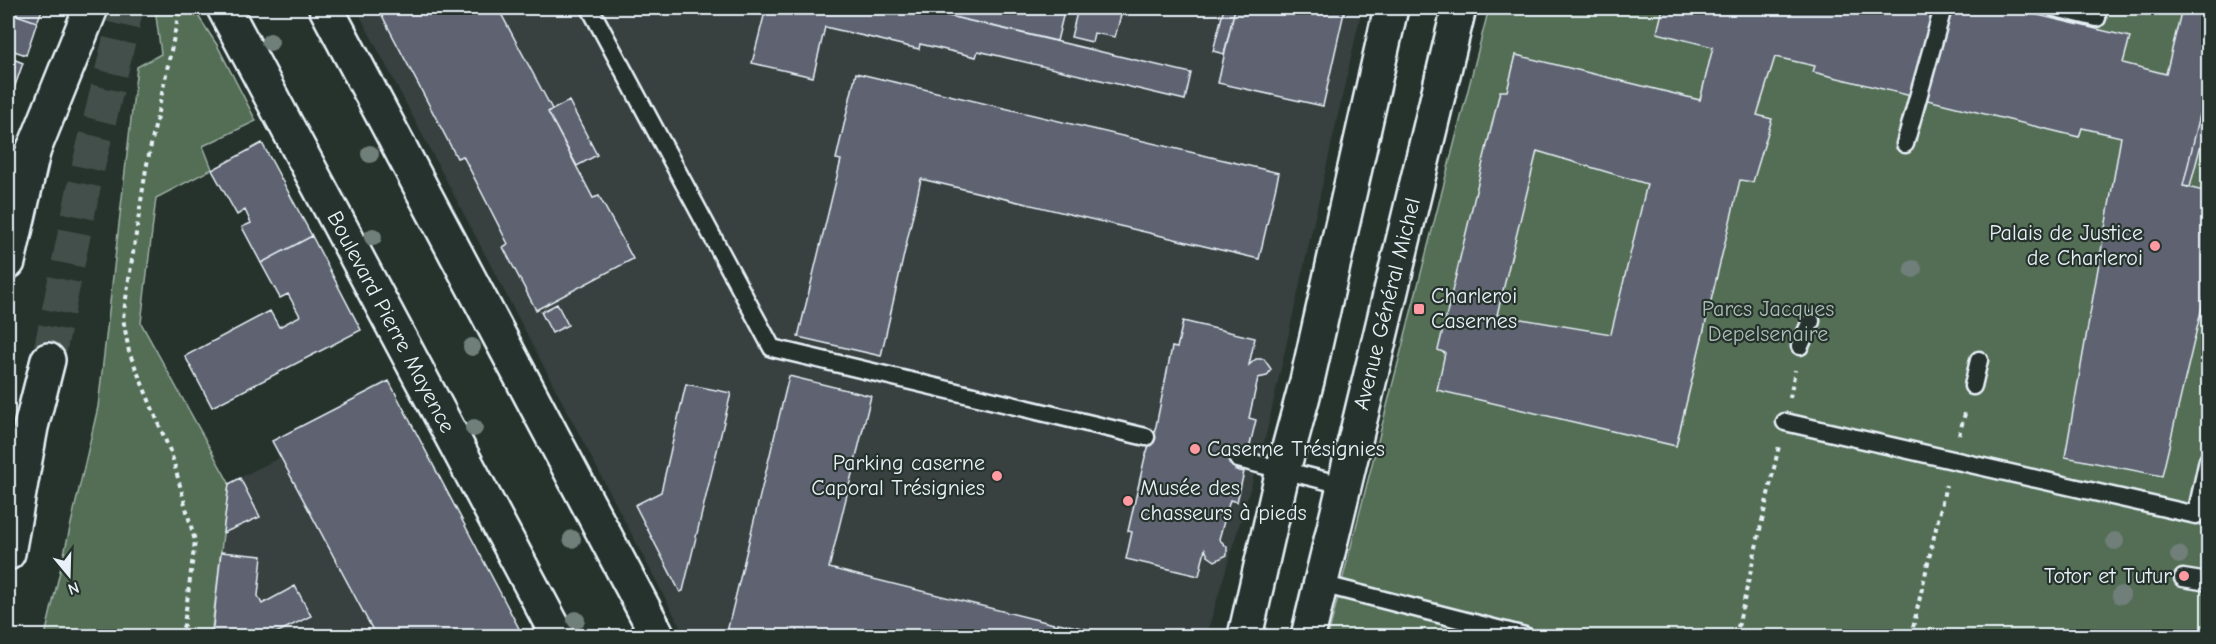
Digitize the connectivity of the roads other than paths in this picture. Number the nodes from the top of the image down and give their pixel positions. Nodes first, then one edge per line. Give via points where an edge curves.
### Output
1 (91, 8) edge
2 (224, 8) edge
3 (326, 8) edge
4 (590, 8) edge
5 (1391, 8) edge
6 (1458, 8) edge
7 (1943, 8) edge
8 (2055, 8) edge
9 (2097, 18) dead end
10 (1905, 144) dead end
11 (34, 148) junction
12 (8, 221) edge
13 (8, 262) edge
14 (1811, 321) dead end
15 (1800, 346) road end
16 (48, 360) tunnel mouth
17 (1979, 360) dead end
18 (1973, 386) road end
19 (1785, 422) road end
20 (1146, 437) dead end
21 (1238, 459) dead end
22 (2208, 460) edge
23 (1283, 470) junction
24 (1344, 484) junction
25 (8, 553) edge
26 (2183, 578) dead end
27 (2208, 582) edge
28 (1321, 584) junction
29 (558, 636) edge
30 (658, 636) edge
31 (1245, 636) edge
32 (1308, 636) edge
33 (1525, 636) edge

1 - 11 main road
2 - 29 main road, Boulevard Pierre Mayence
3 - 30 main road
4 - 20 lane via 772,348
5 - 23 main road via 1307,381
6 - 24 main road, Avenue Général Michel
7 - 10 lane
8 - 9 lane
11 - 12 main road
11 - 13 main road
14 - 15 lane
16 - 25 main road via 31,427
17 - 18 lane
19 - 22 lane via 2196,515
21 - 23 lane
23 - 24 lane
23 - 31 main road
24 - 28 main road, Avenue Général Michel
26 - 27 lane
28 - 32 main road, Avenue Général Michel
28 - 33 lane

